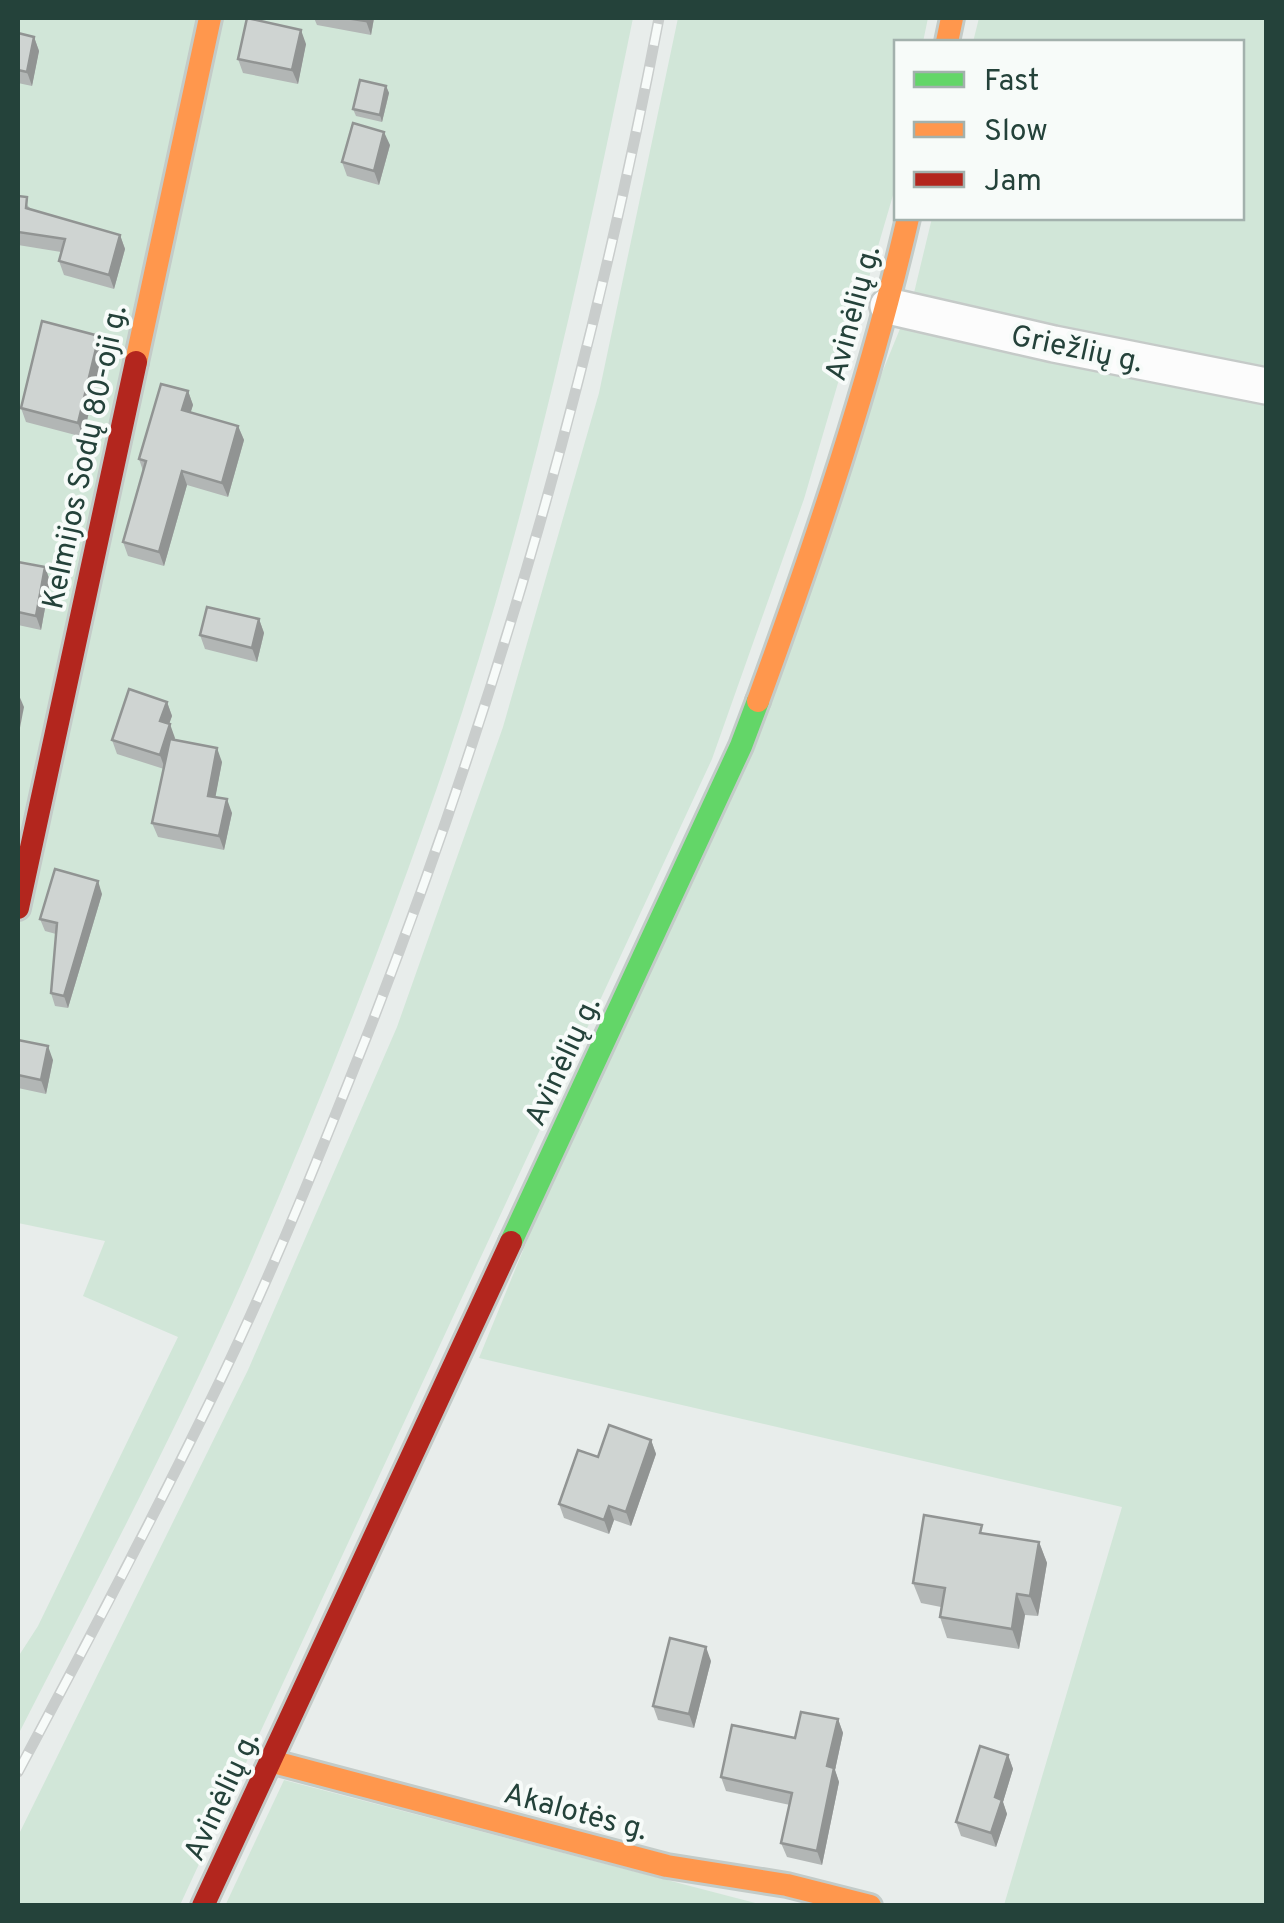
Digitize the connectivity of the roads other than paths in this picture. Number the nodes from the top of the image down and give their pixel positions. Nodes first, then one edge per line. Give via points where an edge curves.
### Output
1 (210, 18) edge
2 (908, 220) edge
3 (888, 306) junction
4 (1266, 386) edge
5 (18, 908) edge
6 (270, 1761) junction
7 (203, 1906) edge
8 (870, 1906) edge

1 - 5 main road, Kelmijos Sodų 80-oji g.
2 - 3 main road, Avinėlių g.
3 - 4 street, Griežlių g.
3 - 6 main road, Avinėlių g. via 822,530 741,746
6 - 7 main road, Avinėlių g.
6 - 8 main road, Akalotės g. via 667,1866

